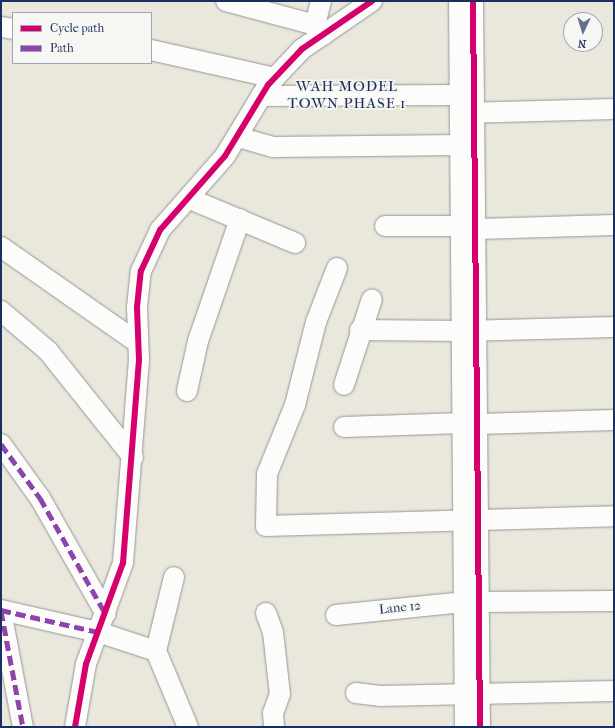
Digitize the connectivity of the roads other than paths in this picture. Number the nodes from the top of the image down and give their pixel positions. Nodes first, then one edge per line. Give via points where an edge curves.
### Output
1 (226, 1) edge
2 (322, 1) edge
3 (372, 1) edge
4 (459, 1) edge
5 (473, 1) edge
6 (1, 27) edge
7 (12, 29) edge
8 (320, 30) junction
9 (152, 50) edge
10 (275, 78) junction
11 (261, 96) junction
12 (466, 107) junction
13 (614, 109) edge
14 (238, 137) junction
15 (462, 145) junction
16 (190, 199) junction
17 (240, 218) junction
18 (614, 225) edge
19 (385, 226) dead end
20 (470, 228) junction
21 (295, 243) dead end
22 (1, 247) edge
23 (337, 268) dead end
24 (372, 299) dead end
25 (1, 311) edge
26 (614, 327) edge
27 (360, 330) junction
28 (471, 331) junction
29 (138, 343) junction
30 (344, 385) dead end
31 (187, 391) dead end
32 (614, 420) edge
33 (471, 423) junction
34 (344, 426) dead end
35 (1, 444) edge
36 (133, 457) junction
37 (614, 516) edge
38 (471, 519) junction
39 (174, 577) dead end
40 (614, 601) edge
41 (472, 602) junction
42 (1, 611) edge
43 (266, 613) dead end
44 (336, 615) dead end
45 (102, 623) junction
46 (156, 652) junction
47 (614, 691) edge
48 (356, 693) dead end
49 (471, 693) junction
50 (23, 727) edge
51 (76, 727) edge
52 (188, 727) edge
53 (274, 727) edge
54 (465, 727) edge
55 (480, 727) edge

1 - 8 street
2 - 8 street
3 - 8 street
4 - 12 street
5 - 12 street
6 - 7 street
8 - 10 street
9 - 10 street
10 - 11 street
11 - 12 street
11 - 14 street
12 - 13 street
12 - 15 street
12 - 20 street
14 - 15 street via 273,147
14 - 16 street
15 - 20 street
16 - 17 street
16 - 29 street via 160,230 141,271 137,307
17 - 21 street
17 - 31 street via 198,341
18 - 20 street
19 - 20 street
20 - 28 street
22 - 29 street
23 - 38 street via 316,322 295,405 267,474 266,526
24 - 27 street
25 - 36 street via 48,351
26 - 28 street
27 - 28 street
27 - 30 street
28 - 33 street
29 - 36 street
32 - 33 street
33 - 34 street
33 - 38 street
35 - 45 street via 40,498
36 - 45 street via 123,563
37 - 38 street
38 - 41 street
39 - 46 street
40 - 41 street, Lane 12
41 - 44 street, Lane 12
41 - 49 street
42 - 45 street
42 - 50 street
43 - 53 street via 273,632 280,694 273,713
45 - 46 street
45 - 51 street via 86,664
46 - 52 street
47 - 49 street
48 - 49 street via 380,696
49 - 54 street
49 - 55 street

